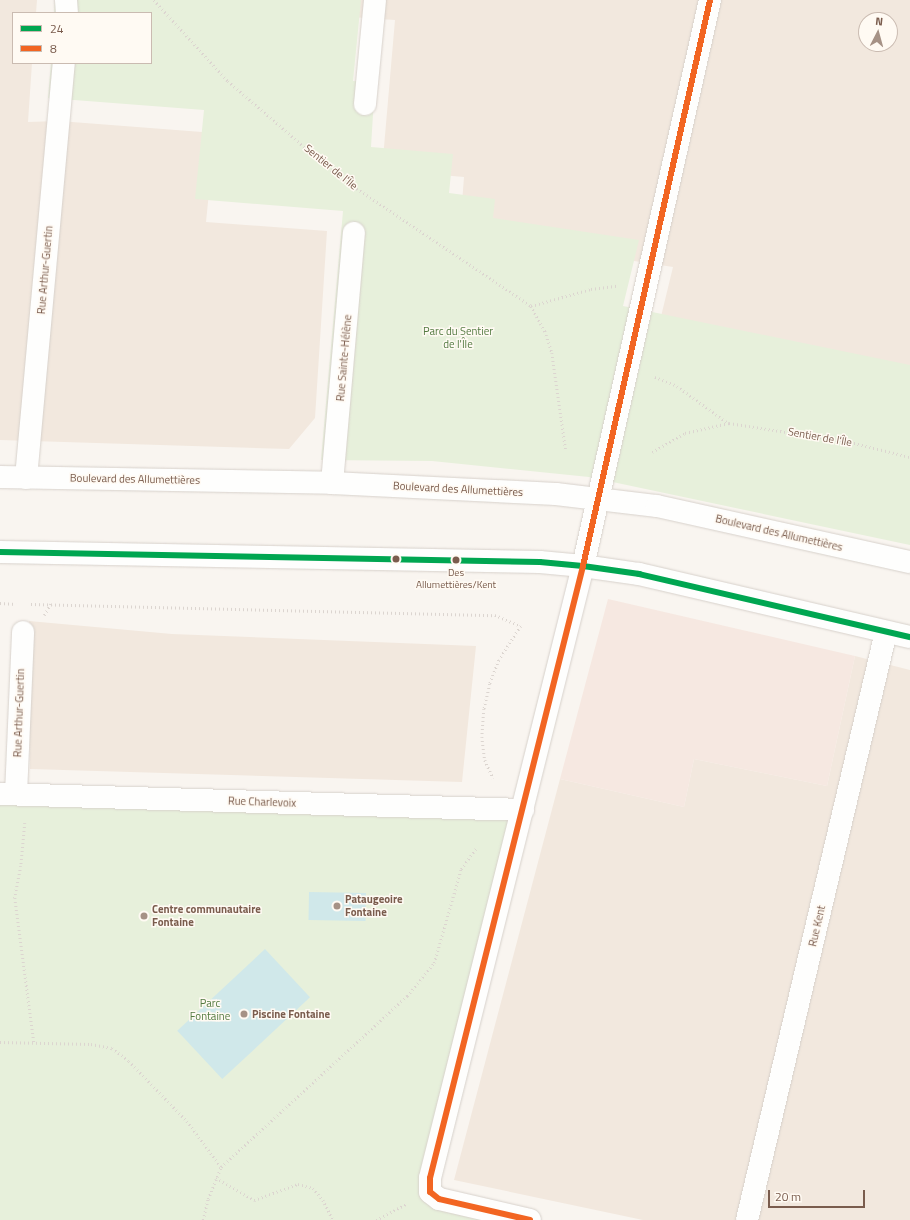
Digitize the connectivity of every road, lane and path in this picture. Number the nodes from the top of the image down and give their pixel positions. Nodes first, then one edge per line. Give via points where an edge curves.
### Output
1 (66, 0) edge
2 (154, 0) edge
3 (375, 0) edge
4 (710, 0) edge
5 (67, 12) edge
6 (64, 64) edge
7 (365, 104) dead end
8 (354, 233) dead end
9 (646, 283) junction
10 (531, 306) junction
11 (626, 369) junction
12 (729, 423) junction
13 (566, 451) dead end
14 (652, 452) dead end
15 (910, 457) edge
16 (0, 477) edge
17 (26, 478) junction
18 (332, 483) junction
19 (598, 499) junction
20 (0, 552) edge
21 (910, 562) edge
22 (583, 566) junction
23 (0, 603) edge
24 (22, 604) dead end
25 (29, 604) dead end
26 (23, 632) dead end
27 (886, 632) junction
28 (910, 637) edge
29 (493, 778) dead end
30 (15, 794) edge
31 (523, 810) junction
32 (476, 848) dead end
33 (0, 1042) edge
34 (34, 1043) junction
35 (221, 1167) junction
36 (216, 1178) junction
37 (430, 1192) junction
38 (203, 1220) edge
39 (333, 1220) edge
40 (376, 1220) edge
41 (530, 1220) edge
42 (747, 1220) edge

1 - 5 street
2 - 10 path, Sentier de l'Île via 228,81 337,175
3 - 7 street
4 - 9 street
6 - 17 street, Rue Arthur-Guertin
8 - 18 street, Rue Sainte-Hélène
9 - 10 path via 591,289
9 - 11 street
10 - 13 path, Sentier de l'Île via 545,331 552,353
11 - 12 path, Sentier de l'Île via 649,374 677,386
11 - 19 street
12 - 14 path, Sentier de l'Île via 685,433
12 - 15 path, Sentier de l'Île via 850,442
16 - 17 street, Boulevard des Allumettières
17 - 18 street, Boulevard des Allumettières
18 - 19 street, Boulevard des Allumettières
19 - 21 street, Boulevard des Allumettières via 657,506
19 - 22 street
20 - 22 street via 540,562
22 - 27 street via 639,574
22 - 31 street
23 - 24 path
25 - 29 path via 495,616 521,626 499,660 484,709 482,737 485,760
26 - 30 street, Rue Arthur-Guertin
27 - 28 street
27 - 42 street, Rue Kent
30 - 31 street, Rue Charlevoix
30 - 34 path via 21,866 14,898
31 - 37 street via 430,1178
32 - 35 path via 461,869 434,963 407,996
33 - 34 path
34 - 35 path via 90,1044 112,1048 129,1061 187,1121
35 - 36 path
36 - 38 path
36 - 39 path via 254,1200 298,1184 313,1188 323,1200
37 - 40 path
37 - 41 street via 439,1199

